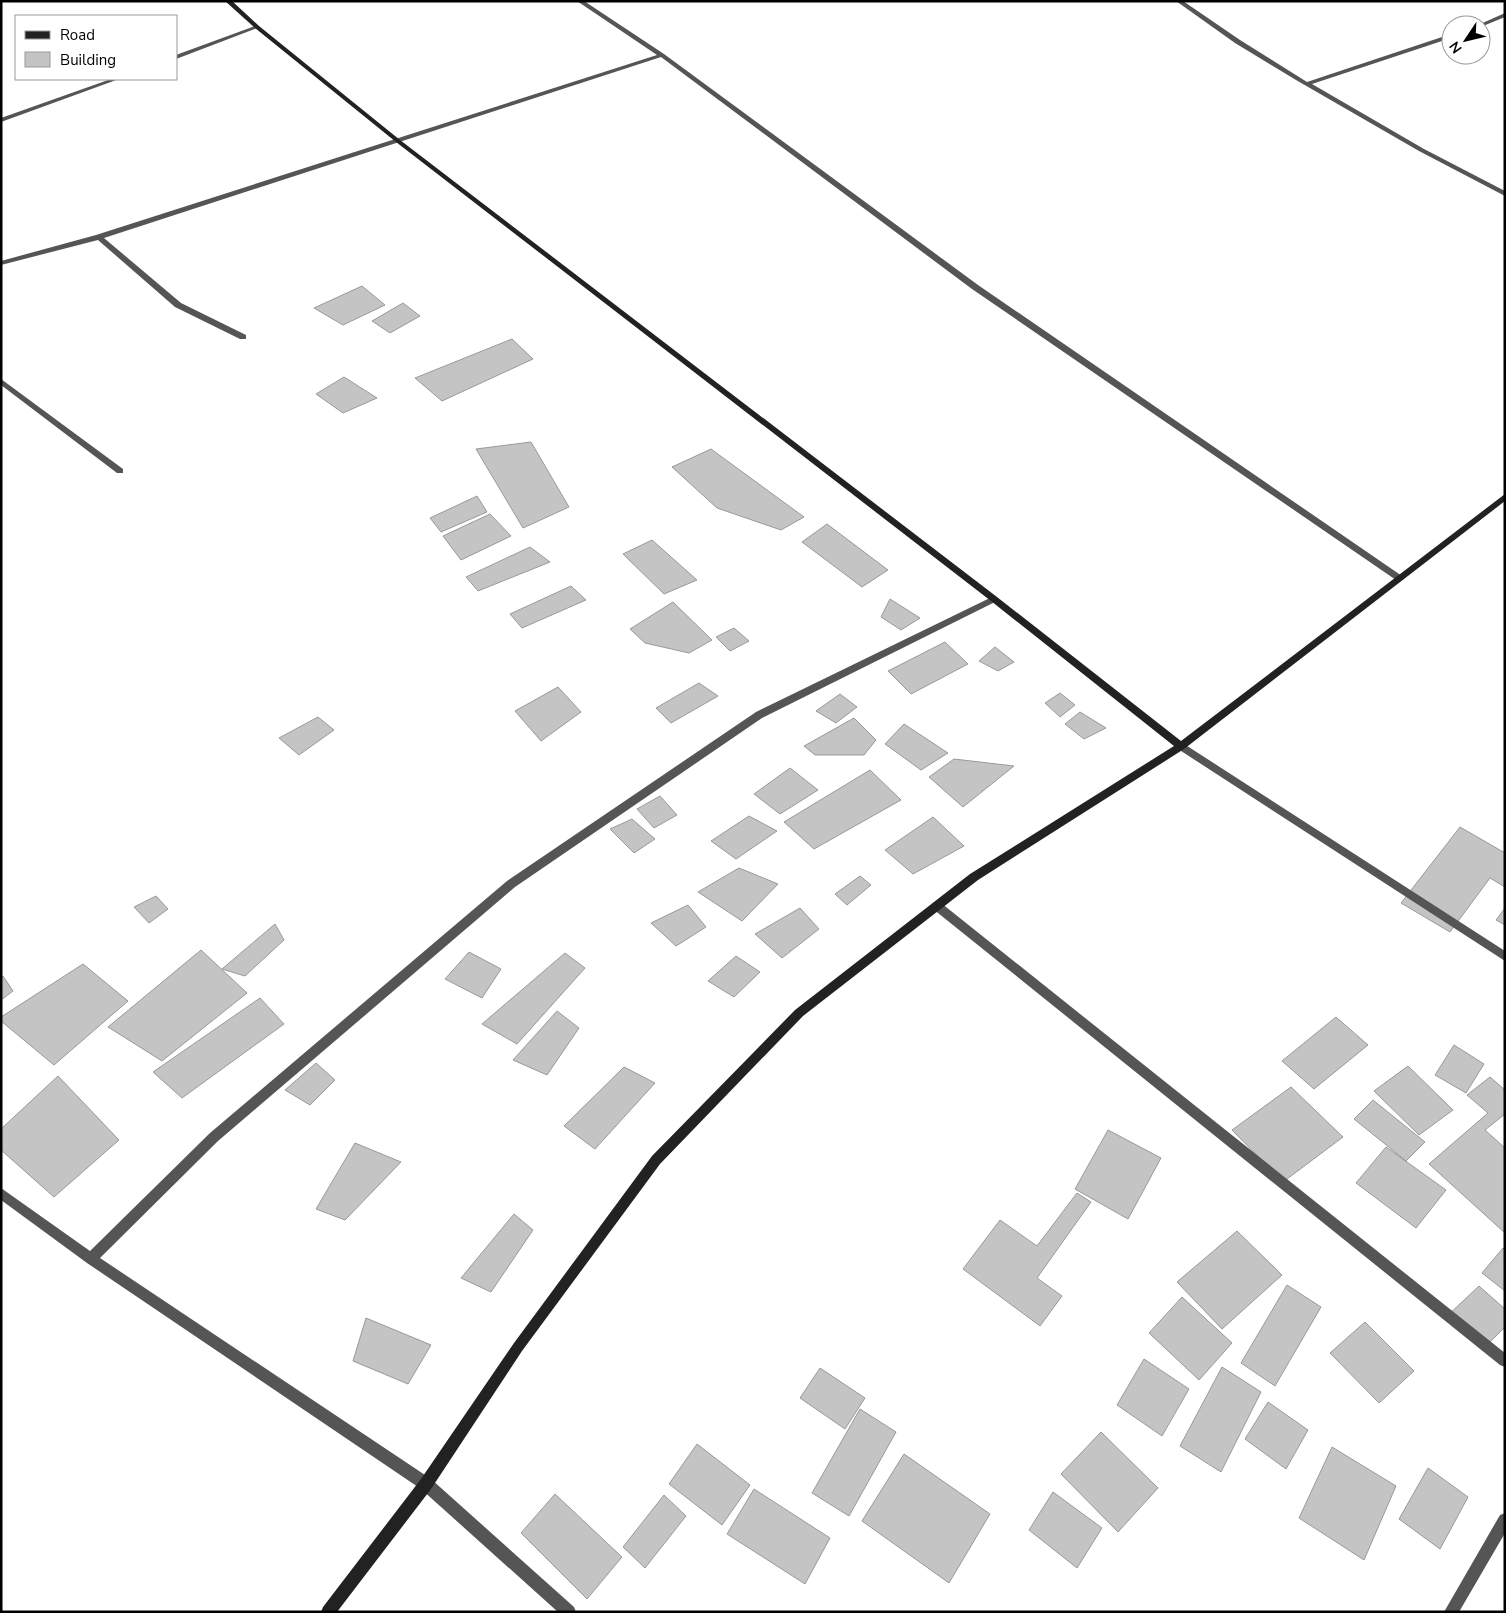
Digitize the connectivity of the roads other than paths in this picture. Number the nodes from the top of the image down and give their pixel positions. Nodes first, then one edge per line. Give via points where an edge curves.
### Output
1 (228, 1) edge
2 (580, 1) edge
3 (1179, 1) edge
4 (1505, 15) edge
5 (1491, 21) edge
6 (257, 27) junction
7 (1441, 39) edge
8 (662, 55) junction
9 (178, 56) edge
10 (113, 80) edge
11 (1307, 84) junction
12 (1, 120) edge
13 (398, 141) junction
14 (1505, 194) edge
15 (98, 237) junction
16 (1, 263) edge
17 (243, 337) dead end
18 (1, 381) edge
19 (120, 471) dead end
20 (1505, 497) edge
21 (1399, 578) junction
22 (994, 599) junction
23 (1181, 746) junction
24 (936, 906) junction
25 (1505, 957) edge
26 (1, 1193) edge
27 (91, 1259) junction
28 (1505, 1361) edge
29 (426, 1484) junction
30 (1505, 1520) edge
31 (328, 1612) edge
32 (569, 1612) edge
33 (1451, 1612) edge

1 - 6 street
2 - 8 street
3 - 11 street via 1226,35
4 - 5 street
6 - 9 street
6 - 13 street
7 - 11 street
8 - 13 street
8 - 21 street via 975,287
10 - 12 street
11 - 14 street via 1438,160
13 - 15 street
13 - 22 street
15 - 16 street
15 - 17 street via 178,305
18 - 19 street
20 - 21 street
21 - 23 street
22 - 23 street
22 - 27 street via 759,716 511,884 214,1137
23 - 24 street via 974,877
23 - 25 street
24 - 28 street
24 - 29 street via 799,1013 656,1160 518,1347
26 - 27 street
27 - 29 street
29 - 31 street
29 - 32 street
30 - 33 street

